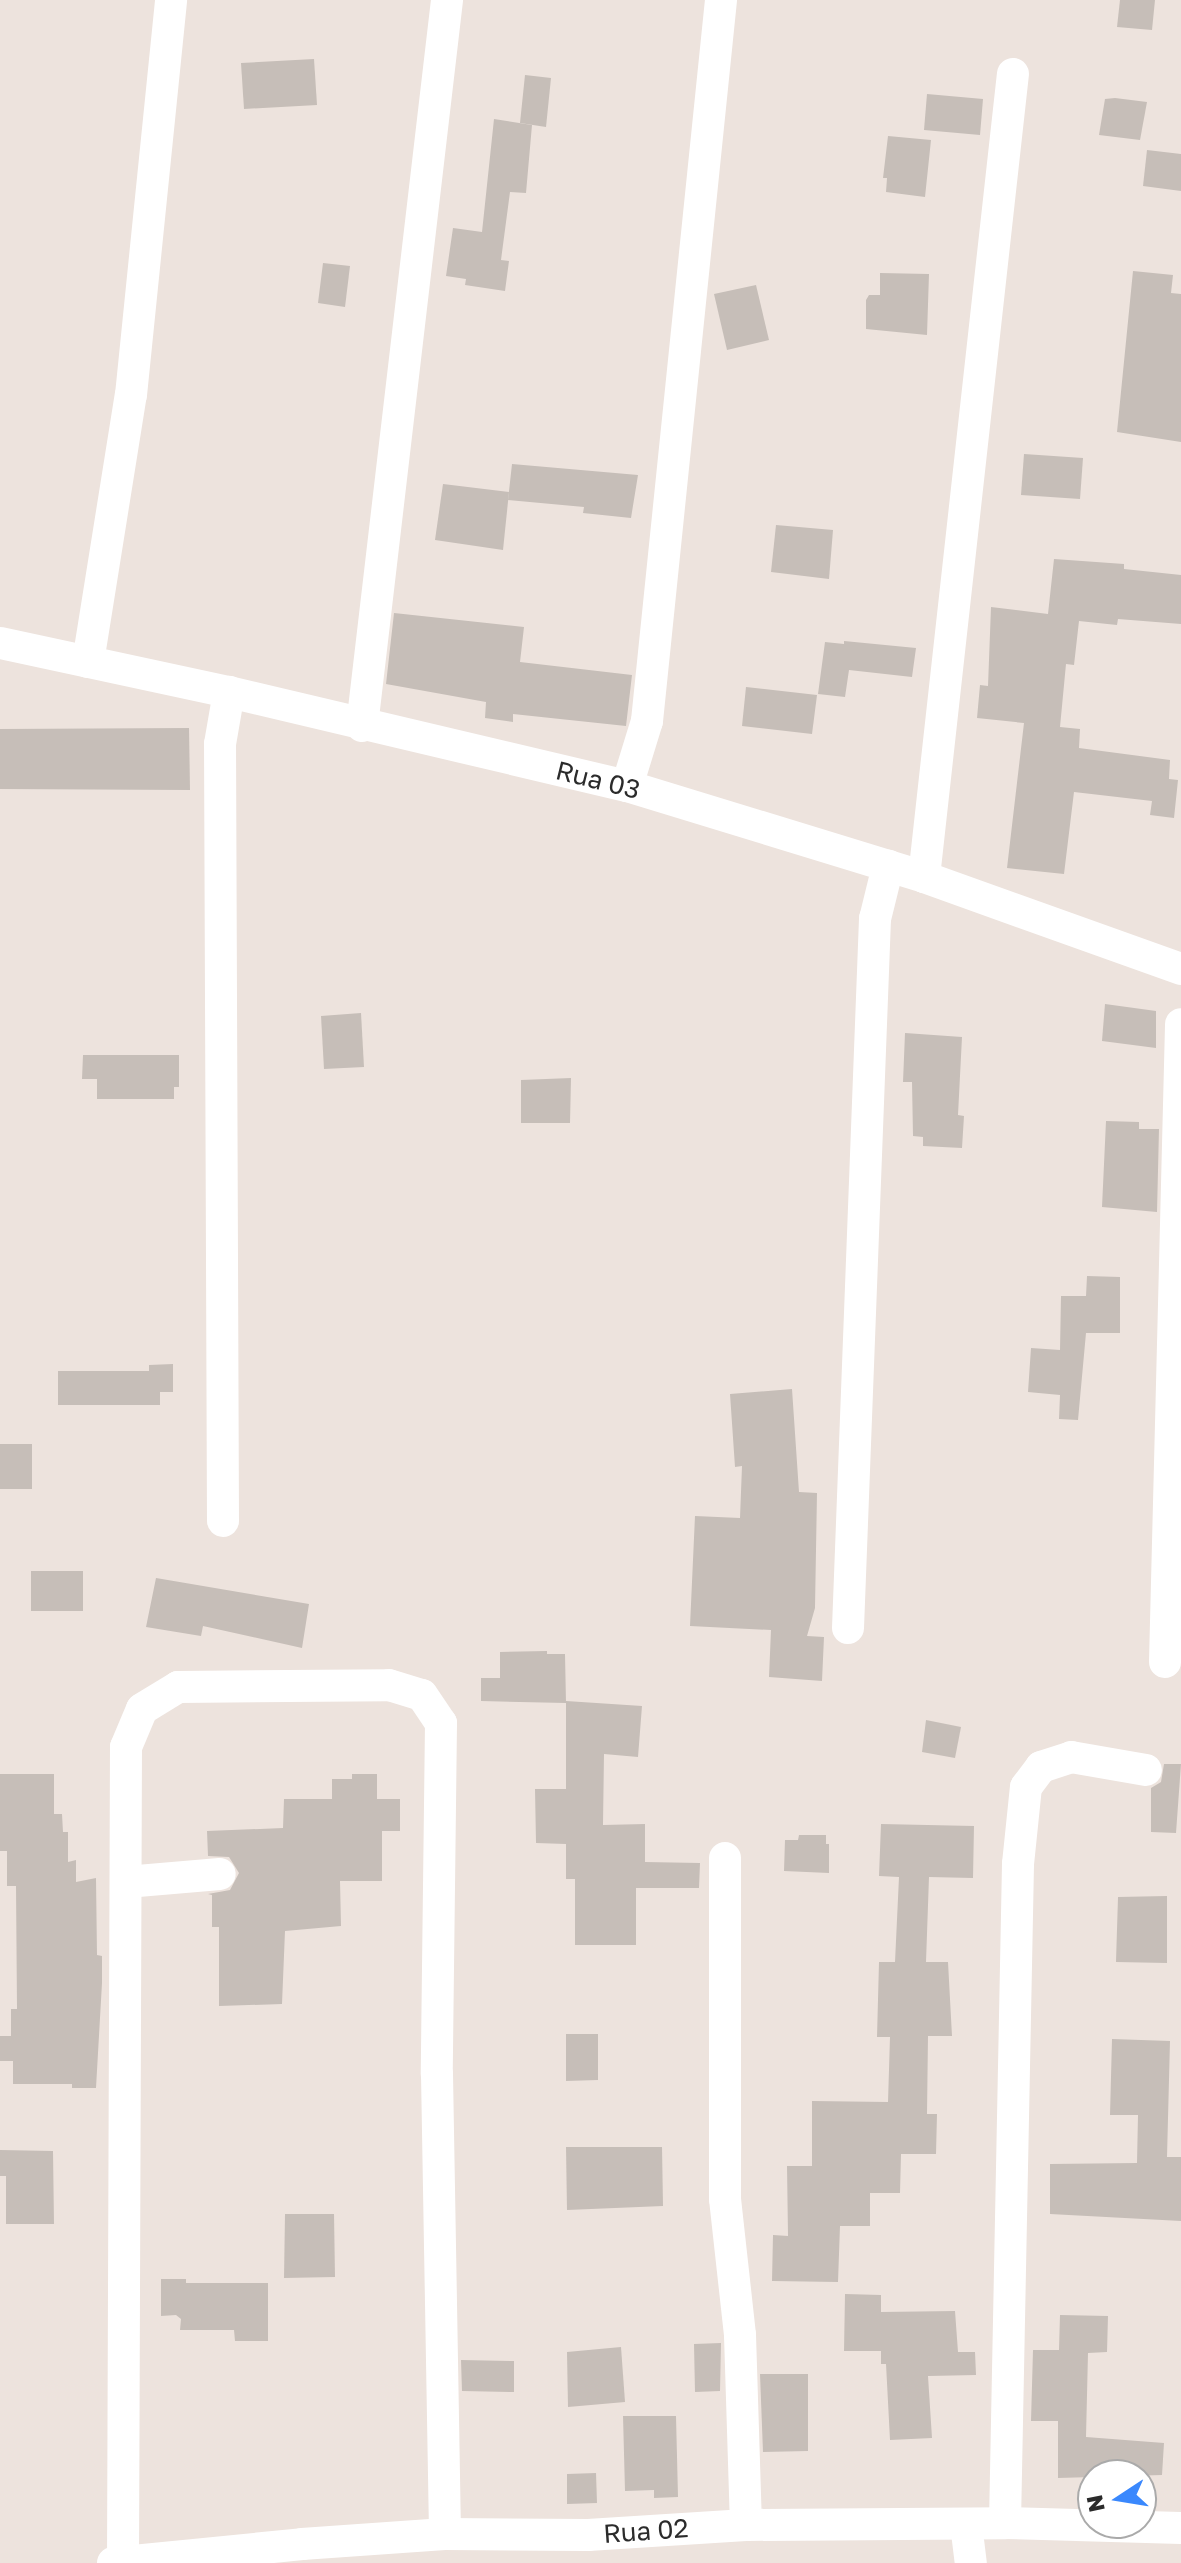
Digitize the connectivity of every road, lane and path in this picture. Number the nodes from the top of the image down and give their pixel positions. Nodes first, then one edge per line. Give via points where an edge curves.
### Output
1 (171, 0) edge
2 (447, 0) edge
3 (721, 0) edge
4 (1013, 74) dead end
5 (0, 643) edge
6 (88, 662) junction
7 (229, 692) junction
8 (362, 726) junction
9 (627, 786) junction
10 (888, 866) junction
11 (924, 877) junction
12 (1181, 969) edge
13 (1181, 1024) edge
14 (223, 1521) dead end
15 (848, 1628) dead end
16 (1165, 1662) dead end
17 (1146, 1770) dead end
18 (725, 1858) dead end
19 (220, 1874) dead end
20 (126, 1882) junction
21 (1005, 2523) junction
22 (966, 2524) junction
23 (746, 2525) junction
24 (1181, 2528) edge
25 (445, 2534) junction
26 (591, 2549) edge
27 (304, 2553) edge
28 (118, 2562) edge
29 (971, 2563) edge

1 - 6 street via 131,395
2 - 8 street
3 - 9 street via 647,721
4 - 11 street
5 - 6 street, Rua 03
6 - 7 street, Rua 03
7 - 8 street, Rua 03
7 - 14 street via 220,744
8 - 9 street, Rua 03
9 - 10 street, Rua 03
10 - 11 street, Rua 03
10 - 15 street via 875,919
11 - 12 street, Rua 03
13 - 16 street
17 - 21 street via 1071,1757 1041,1767 1026,1787 1018,1864
18 - 23 street via 725,2199 740,2335
19 - 20 street
20 - 25 street via 126,1747 142,1709 178,1687 389,1685 422,1695 441,1723 437,2074
20 - 28 street
21 - 22 street, Rua 02
21 - 24 street, Rua 02
22 - 23 street, Rua 02
22 - 29 street
23 - 26 street, Rua 02
25 - 26 street, Rua 02
25 - 27 street, Rua 02
27 - 28 street, Rua 02

